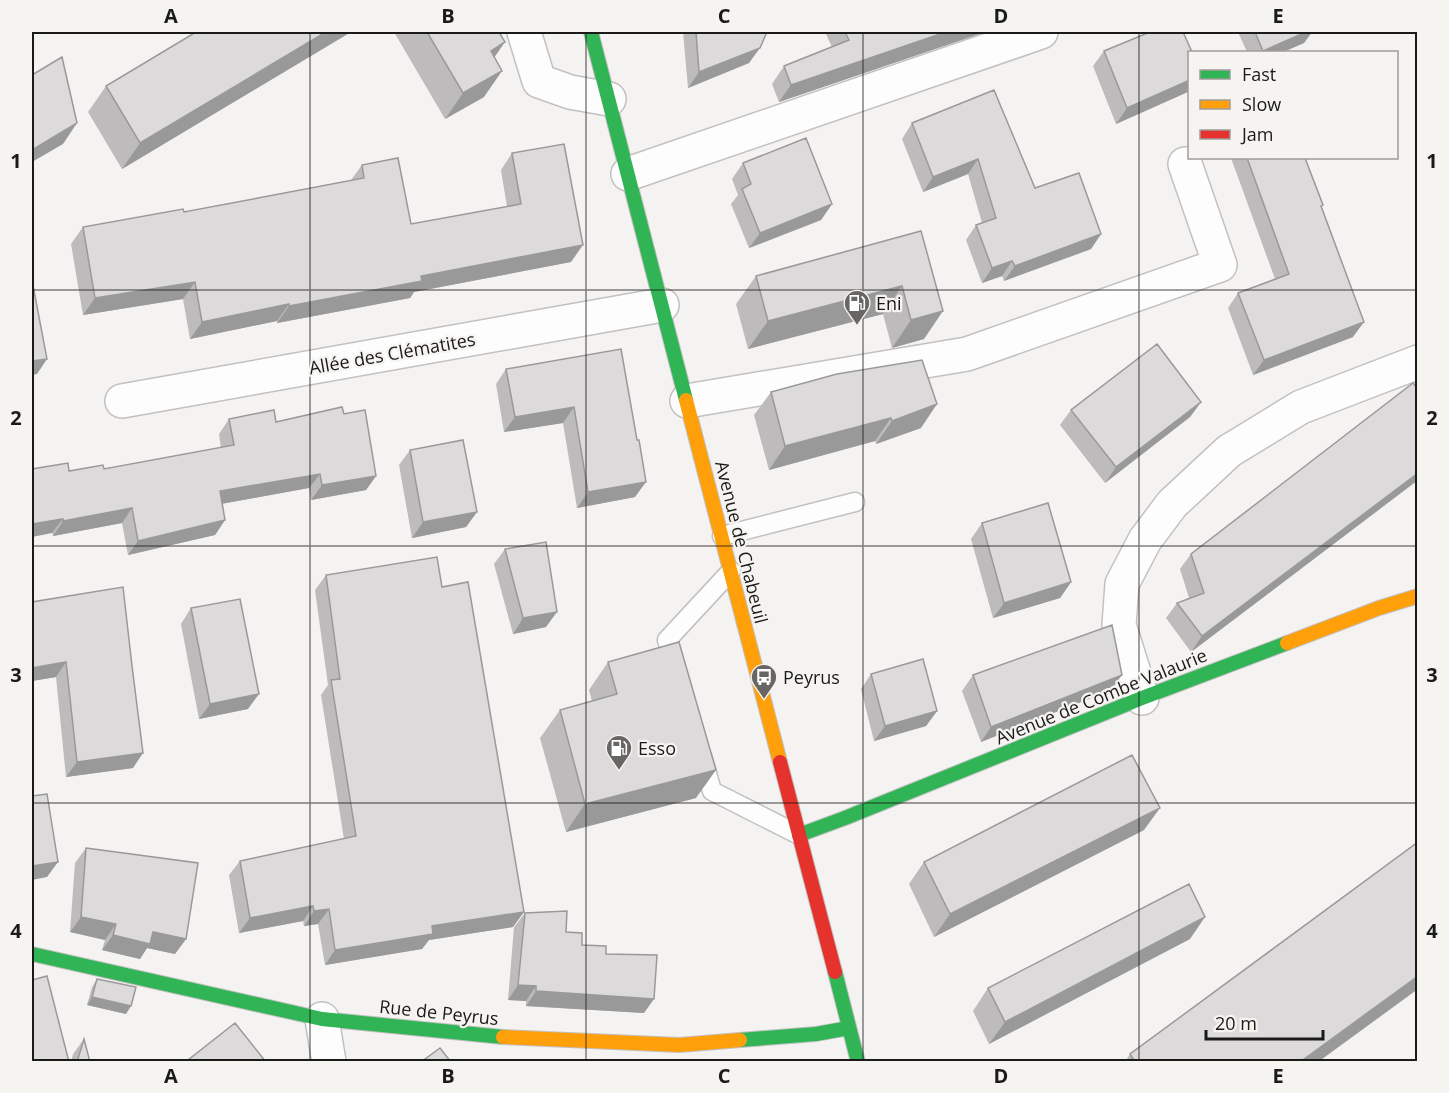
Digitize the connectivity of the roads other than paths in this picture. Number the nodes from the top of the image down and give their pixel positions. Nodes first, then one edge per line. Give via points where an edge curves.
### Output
1 (524, 32) edge
2 (591, 32) edge
3 (1041, 32) edge
4 (609, 99) junction
5 (1185, 164) dead end
6 (628, 174) junction
7 (662, 305) junction
8 (1418, 362) edge
9 (122, 401) dead end
10 (687, 401) junction
11 (855, 502) dead end
12 (722, 536) junction
13 (731, 571) junction
14 (1418, 596) edge
15 (680, 683) edge
16 (1142, 698) junction
17 (696, 737) edge
18 (799, 835) junction
19 (32, 954) edge
20 (322, 1019) junction
21 (849, 1028) junction
22 (329, 1062) edge
23 (858, 1062) edge

1 - 4 street via 539,81
2 - 4 street, Avenue de Chabeuil
3 - 6 street
4 - 6 street, Avenue de Chabeuil
5 - 10 street via 1220,265 967,354
6 - 7 street, Avenue de Chabeuil
7 - 9 street, Allée des Clématites
7 - 10 street, Avenue de Chabeuil
8 - 16 street via 1301,407 1229,451 1172,504 1144,540 1122,584 1119,625
10 - 12 street, Avenue de Chabeuil
11 - 12 lane
12 - 13 street, Avenue de Chabeuil
13 - 15 lane via 667,640
13 - 18 street, Avenue de Chabeuil
14 - 16 street, Avenue de Combe Valaurie
16 - 18 street, Avenue de Combe Valaurie
17 - 18 lane via 712,791
18 - 21 street, Avenue de Chabeuil
19 - 20 street, Rue de Peyrus
20 - 21 street, Rue de Peyrus via 518,1038 679,1045
20 - 22 street
21 - 23 street, Avenue de Chabeuil

